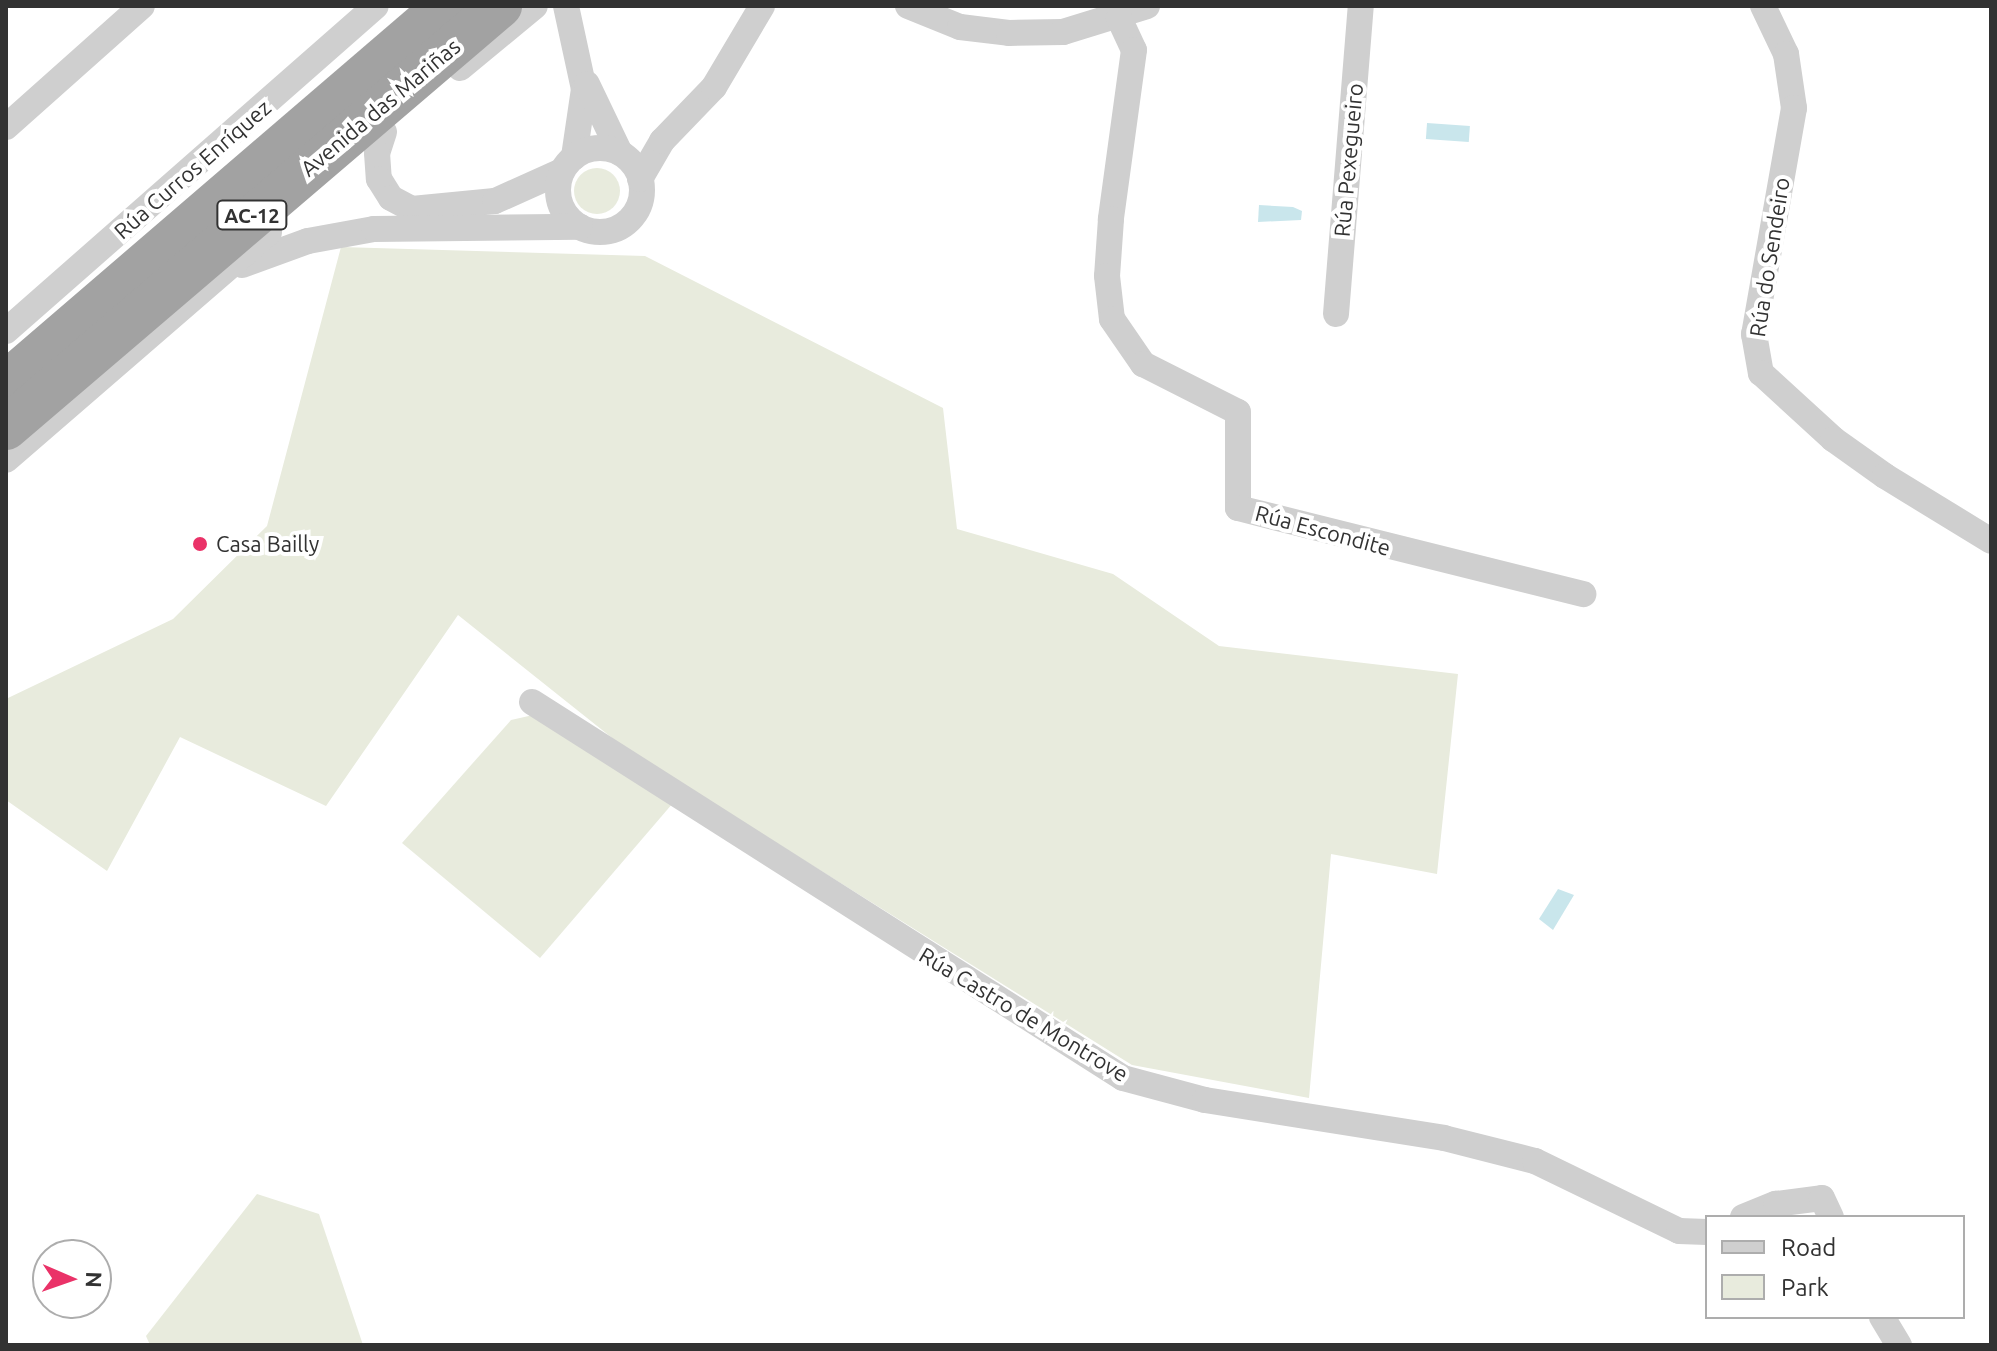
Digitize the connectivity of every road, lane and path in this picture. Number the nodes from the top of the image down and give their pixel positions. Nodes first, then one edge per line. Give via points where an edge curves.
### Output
1 (142, 6) edge
2 (376, 6) edge
3 (409, 6) edge
4 (445, 6) edge
5 (500, 6) edge
6 (535, 6) edge
7 (762, 6) edge
8 (908, 6) edge
9 (1147, 6) edge
10 (1361, 6) edge
11 (1763, 6) edge
12 (567, 10) edge
13 (1119, 18) junction
14 (580, 67) junction
15 (677, 125) junction
16 (6, 127) edge
17 (384, 132) junction
18 (615, 149) junction
19 (568, 164) junction
20 (640, 179) junction
21 (580, 227) junction
22 (158, 251) junction
23 (192, 298) junction
24 (1336, 314) dead end
25 (6, 331) edge
26 (6, 383) edge
27 (6, 428) edge
28 (6, 460) edge
29 (1991, 541) edge
30 (1583, 594) dead end
31 (532, 702) dead end
32 (1748, 1215) edge
33 (1830, 1215) edge
34 (1705, 1232) edge
35 (1883, 1319) edge
36 (1899, 1345) edge

1 - 16 street
2 - 25 street, Rúa Curros Enríquez
3 - 22 highway via 212,185
4 - 22 highway, Avenida das Mariñas / AC-12
5 - 27 highway, Avenida das Mariñas / AC-12
6 - 17 street
7 - 15 street via 714,87
8 - 13 street via 960,27 1009,33 1063,32
9 - 13 street
10 - 24 street, Rúa Pexegueiro
11 - 29 street, Rúa do Sendeiro via 1786,54 1794,108 1754,334 1761,373 1833,439
12 - 14 street
13 - 30 street, Rúa Escondite via 1134,50 1111,219 1107,276 1112,319 1143,364 1238,412 1238,508
14 - 18 street
14 - 19 street via 583,117
15 - 18 street
15 - 20 street
17 - 19 street via 377,153 379,179 391,198 412,209 495,201
17 - 23 street
18 - 19 street
18 - 20 street
19 - 21 street via 558,197
20 - 21 street via 639,203 626,223 604,231
21 - 23 street via 341,234 245,263
22 - 26 highway, Avenida das Mariñas / AC-12
23 - 28 street
31 - 34 street, Rúa Castro de Montrove via 1123,1078 1205,1100 1444,1138 1535,1161 1679,1231
32 - 33 street via 1776,1204 1822,1198
35 - 36 street

